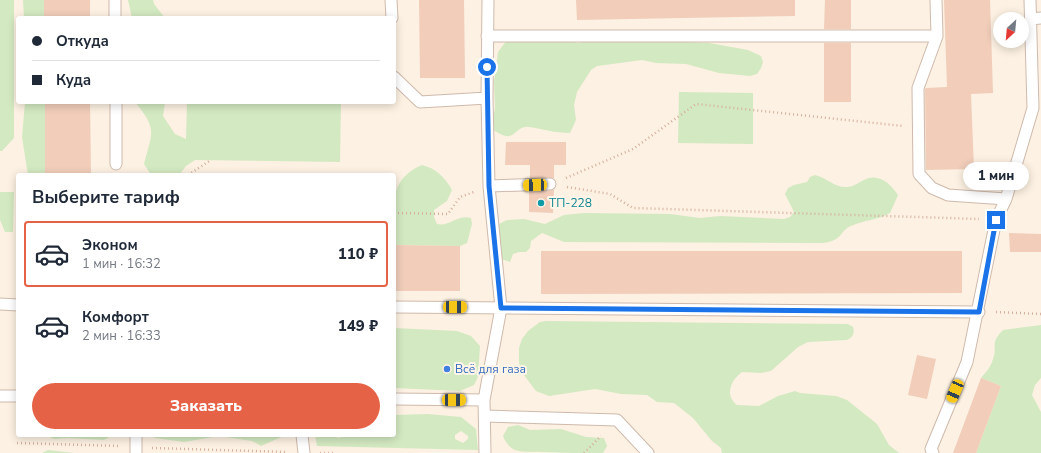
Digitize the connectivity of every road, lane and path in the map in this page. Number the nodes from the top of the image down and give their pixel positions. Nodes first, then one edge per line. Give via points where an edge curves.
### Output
1 (115, 0) edge
2 (392, 0) edge
3 (488, 0) edge
4 (936, 0) edge
5 (1030, 0) edge
6 (115, 16) edge
7 (392, 16) edge
8 (1036, 18) edge
9 (487, 36) junction
10 (937, 36) junction
11 (396, 79) edge
12 (487, 98) junction
13 (116, 104) edge
14 (1037, 108) edge
15 (917, 128) junction
16 (211, 160) dead end
17 (116, 164) dead end
18 (191, 173) edge
19 (550, 184) junction
20 (489, 186) junction
21 (1006, 199) junction
22 (396, 213) edge
23 (996, 220) junction
24 (0, 304) edge
25 (16, 305) edge
26 (396, 307) edge
27 (501, 308) junction
28 (979, 312) junction
29 (1041, 314) edge
30 (0, 396) edge
31 (16, 396) edge
32 (396, 399) edge
33 (484, 400) junction
34 (485, 416) junction
35 (136, 437) edge
36 (302, 437) edge
37 (17, 443) dead end
38 (136, 450) edge
39 (272, 452) edge
40 (304, 453) edge
41 (333, 453) edge
42 (485, 453) edge
43 (648, 453) edge
44 (933, 453) edge

1 - 6 lane
2 - 7 lane
3 - 9 lane
4 - 10 lane
5 - 8 lane
8 - 14 lane
9 - 10 lane
9 - 12 lane
10 - 15 lane via 918,88
11 - 12 lane via 420,102
12 - 20 lane
13 - 17 lane
14 - 21 lane
15 - 19 path via 696,104 633,149
15 - 21 lane via 919,174 932,188 948,195
16 - 18 path
19 - 20 lane
19 - 23 path via 610,194 633,208
20 - 22 path via 460,197 448,214
20 - 27 lane
21 - 23 lane
23 - 28 lane
24 - 25 lane
26 - 27 lane
27 - 28 lane
27 - 33 lane
28 - 29 path
28 - 44 lane via 967,362 931,449
30 - 31 lane
32 - 33 lane
33 - 34 lane
34 - 42 lane
34 - 43 lane via 617,420
35 - 38 lane
36 - 40 lane
37 - 38 path
38 - 39 path
39 - 40 path
40 - 41 path

